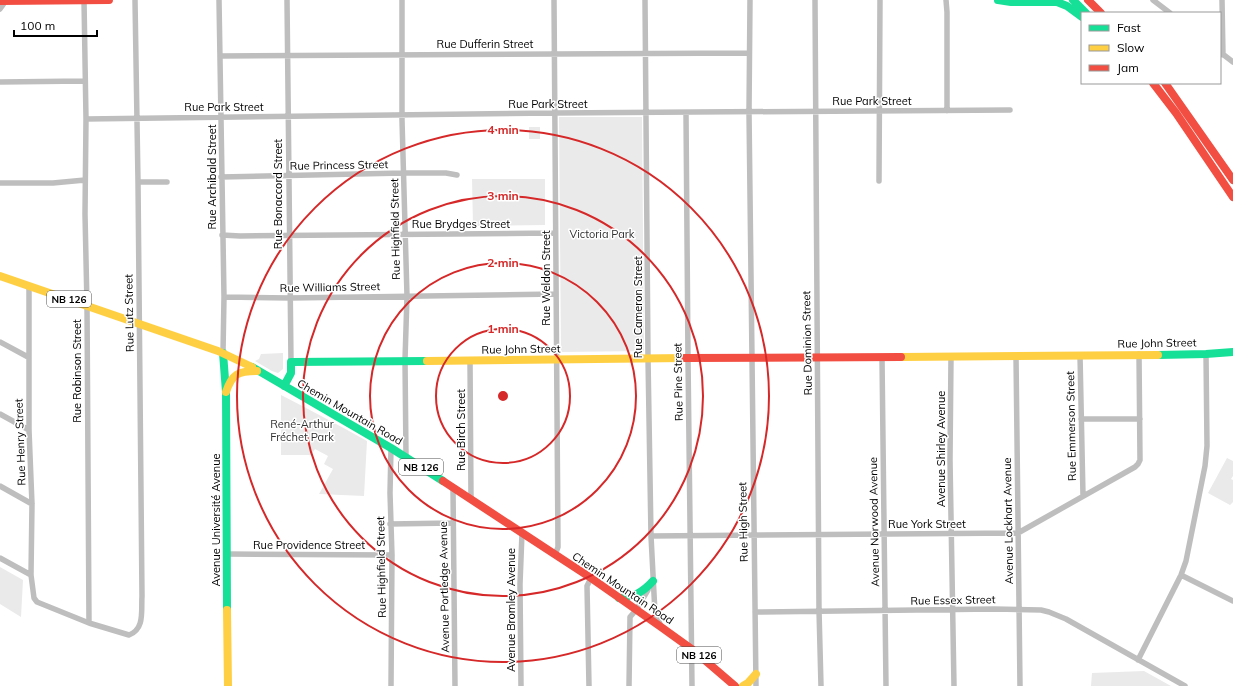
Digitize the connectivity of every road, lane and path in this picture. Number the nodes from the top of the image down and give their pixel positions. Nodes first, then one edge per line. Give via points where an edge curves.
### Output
1 (84, 0) edge
2 (109, 0) edge
3 (135, 0) edge
4 (219, 0) edge
5 (287, 0) edge
6 (402, 0) edge
7 (554, 0) edge
8 (645, 0) edge
9 (750, 0) edge
10 (815, 0) edge
11 (880, 0) edge
12 (946, 0) edge
13 (998, 0) edge
14 (1073, 0) edge
15 (1088, 0) edge
16 (1097, 0) edge
17 (1153, 0) edge
18 (1222, 0) edge
19 (3, 2) edge
20 (0, 9) edge
21 (1085, 12) edge
22 (1100, 12) edge
23 (1104, 12) edge
24 (1169, 12) edge
25 (1081, 16) edge
26 (645, 53) junction
27 (749, 53) junction
28 (1222, 53) edge
29 (288, 54) junction
30 (402, 54) junction
31 (554, 54) junction
32 (221, 56) junction
33 (1233, 62) edge
34 (85, 81) junction
35 (0, 82) edge
36 (1154, 84) edge
37 (1166, 84) edge
38 (1010, 110) dead end
39 (815, 111) junction
40 (879, 111) junction
41 (947, 111) junction
42 (749, 112) junction
43 (554, 113) junction
44 (647, 113) junction
45 (686, 113) junction
46 (402, 115) junction
47 (288, 116) junction
48 (222, 117) junction
49 (137, 118) junction
50 (86, 119) junction
51 (404, 173) junction
52 (457, 175) dead end
53 (288, 176) junction
54 (221, 177) junction
55 (85, 180) junction
56 (1233, 180) edge
57 (879, 181) dead end
58 (138, 182) junction
59 (167, 182) dead end
60 (0, 183) edge
61 (1233, 197) edge
62 (555, 233) junction
63 (405, 234) junction
64 (222, 235) junction
65 (289, 235) junction
66 (0, 276) edge
67 (29, 286) junction
68 (556, 294) junction
69 (407, 296) junction
70 (224, 297) junction
71 (290, 298) junction
72 (87, 305) junction
73 (139, 323) junction
74 (0, 342) edge
75 (1233, 352) edge
76 (223, 353) junction
77 (1080, 354) junction
78 (1139, 354) junction
79 (1206, 354) junction
80 (1016, 356) junction
81 (28, 357) junction
82 (951, 357) junction
83 (648, 358) junction
84 (752, 358) junction
85 (817, 358) junction
86 (882, 358) junction
87 (557, 359) junction
88 (688, 359) junction
89 (405, 360) junction
90 (470, 360) junction
91 (291, 362) junction
92 (260, 372) junction
93 (284, 386) junction
94 (226, 392) junction
95 (0, 414) edge
96 (1081, 419) junction
97 (1140, 419) junction
98 (29, 430) junction
99 (391, 448) junction
100 (406, 457) junction
101 (0, 486) edge
102 (453, 488) junction
103 (1083, 496) junction
104 (471, 499) junction
105 (32, 504) junction
106 (453, 523) junction
107 (390, 524) junction
108 (522, 533) junction
109 (885, 534) junction
110 (952, 534) junction
111 (1018, 534) junction
112 (754, 535) junction
113 (819, 535) junction
114 (652, 536) junction
115 (691, 536) junction
116 (227, 554) junction
117 (392, 555) junction
118 (555, 555) junction
119 (0, 558) edge
120 (31, 575) junction
121 (1181, 575) junction
122 (591, 578) junction
123 (653, 581) junction
124 (619, 598) junction
125 (1233, 602) edge
126 (952, 609) junction
127 (636, 610) junction
128 (819, 610) junction
129 (1018, 610) junction
130 (886, 611) junction
131 (755, 612) junction
132 (89, 623) junction
133 (661, 627) junction
134 (692, 650) junction
135 (1138, 660) junction
136 (756, 674) junction
137 (228, 686) edge
138 (391, 686) edge
139 (455, 686) edge
140 (521, 686) edge
141 (589, 686) edge
142 (629, 686) edge
143 (692, 686) edge
144 (735, 686) edge
145 (743, 686) edge
146 (756, 686) edge
147 (821, 686) edge
148 (886, 686) edge
149 (954, 686) edge
150 (1020, 686) edge
151 (1185, 686) edge

1 - 2 main road
1 - 19 main road
1 - 34 street, Rue Robinson Street
3 - 49 street, Rue Lutz Street
4 - 32 street, Rue Archibald Street
5 - 29 street, Rue Bonaccord Street
6 - 30 street, Rue Highfield Street
7 - 31 street, Rue Weldon Street
8 - 26 street, Rue Cameron Street
9 - 27 street, Rue High Street
10 - 39 street, Rue Dominion Street
11 - 40 street
12 - 41 street
13 - 25 main road via 1057,2
14 - 21 main road
15 - 22 main road
16 - 23 main road
17 - 24 street
18 - 28 street
19 - 20 street
26 - 27 street, Rue Dufferin Street
26 - 31 street, Rue Dufferin Street
26 - 44 street, Rue Cameron Street
27 - 42 street, Rue High Street
28 - 33 street
29 - 30 street, Rue Dufferin Street
29 - 32 street, Rue Dufferin Street
29 - 47 street, Rue Bonaccord Street
30 - 31 street, Rue Dufferin Street
30 - 46 street, Rue Highfield Street
31 - 43 street, Rue Weldon Street
32 - 48 street, Rue Archibald Street
34 - 35 street
34 - 50 street, Rue Robinson Street
36 - 61 main road
37 - 56 main road
38 - 41 street, Rue Park Street
39 - 40 street, Rue Park Street
39 - 42 street, Rue Park Street
39 - 85 street, Rue Dominion Street
40 - 41 street, Rue Park Street
40 - 57 street
42 - 45 street, Rue Park Street
42 - 84 street, Rue High Street
43 - 44 street, Rue Park Street
43 - 46 street, Rue Park Street
43 - 62 street, Rue Weldon Street
44 - 45 street, Rue Park Street
44 - 83 street, Rue Cameron Street
45 - 88 street, Rue Pine Street
46 - 47 street, Rue Park Street
46 - 51 street, Rue Highfield Street
47 - 48 street, Rue Park Street
47 - 53 street, Rue Bonaccord Street
48 - 49 street, Rue Park Street
48 - 54 street, Rue Archibald Street
49 - 50 street, Rue Park Street
49 - 58 street, Rue Lutz Street
50 - 55 street, Rue Robinson Street
51 - 52 street, Rue Princess Street
51 - 53 street, Rue Princess Street
51 - 63 street, Rue Highfield Street
53 - 54 street, Rue Princess Street
53 - 65 street, Rue Bonaccord Street
54 - 64 street, Rue Archibald Street
55 - 60 street
55 - 72 street, Rue Robinson Street
58 - 59 street
58 - 73 street, Rue Lutz Street
62 - 63 street, Rue Brydges Street
62 - 68 street, Rue Weldon Street
63 - 65 street, Rue Brydges Street
63 - 69 street, Rue Highfield Street
64 - 65 street, Rue Brydges Street
64 - 70 street, Rue Archibald Street
65 - 71 street, Rue Bonaccord Street
66 - 67 main road, Chemin Mountain Road / NB 126
67 - 72 main road, Chemin Mountain Road / NB 126
67 - 81 street, Rue Henry Street
68 - 69 street, Rue Williams Street
68 - 87 street, Rue Weldon Street
69 - 71 street, Rue Williams Street
69 - 89 street, Rue Highfield Street
70 - 71 street, Rue Williams Street
70 - 76 street, Rue Archibald Street
71 - 91 street, Rue Bonaccord Street
72 - 73 main road, Chemin Mountain Road / NB 126
72 - 132 street, Rue Robinson Street
73 - 76 main road, Chemin Mountain Road / NB 126
73 - 132 street, Rue Lutz Street via 142,591 140,626 129,636
74 - 81 street
75 - 79 main road, Rue John Street
76 - 92 main road, Chemin Mountain Road / NB 126
76 - 94 main road, Avenue Université Avenue
77 - 78 main road, Rue John Street
77 - 80 main road, Rue John Street
77 - 96 street, Rue Emmerson Street
78 - 79 main road, Rue John Street
78 - 97 street
79 - 121 street via 1205,466
80 - 82 main road, Rue John Street
80 - 111 street, Avenue Lockhart Avenue
81 - 98 street, Rue Henry Street
82 - 86 main road, Rue John Street
82 - 110 street, Avenue Shirley Avenue
83 - 87 main road, Rue John Street
83 - 88 main road, Rue John Street
83 - 114 street, Rue Cameron Street
84 - 85 main road, Rue John Street
84 - 88 main road, Rue John Street
84 - 112 street, Rue High Street
85 - 86 main road, Rue John Street
85 - 113 street, Rue Dominion Street
86 - 109 street, Avenue Norwood Avenue
87 - 90 main road, Rue John Street
87 - 118 street, Rue Weldon Street via 558,547
88 - 115 street, Rue Pine Street
89 - 90 main road, Rue John Street
89 - 91 main road, Rue John Street
89 - 100 street, Rue Highfield Street
90 - 104 street, Rue Birch Street
91 - 93 main road, Rue Bonaccord Street via 291,373
92 - 93 main road, Chemin Mountain Road / NB 126
92 - 94 main road via 244,371 236,374 228,384
93 - 99 main road, Chemin Mountain Road / NB 126
94 - 116 main road, Avenue Université Avenue
95 - 98 street
96 - 97 street
96 - 103 street, Rue Emmerson Street
97 - 103 street via 1138,464
98 - 105 street, Rue Henry Street
99 - 100 main road, Chemin Mountain Road / NB 126
99 - 107 street, Rue Highfield Street
100 - 102 main road, Chemin Mountain Road / NB 126
101 - 105 street
102 - 104 main road, Chemin Mountain Road / NB 126
102 - 106 street, Avenue Portledge Avenue
103 - 111 street
104 - 108 main road, Chemin Mountain Road / NB 126
105 - 120 street, Rue Henry Street
106 - 107 street
106 - 139 street, Avenue Portledge Avenue
107 - 117 street, Rue Highfield Street
108 - 118 main road, Chemin Mountain Road / NB 126
108 - 140 street, Avenue Bromley Avenue
109 - 110 street, Rue York Street
109 - 113 street, Rue York Street
109 - 130 street, Avenue Norwood Avenue
110 - 111 street, Rue York Street
110 - 126 street, Avenue Shirley Avenue
111 - 129 street, Avenue Lockhart Avenue
112 - 113 street, Rue York Street
112 - 115 street, Rue York Street
112 - 131 street, Rue High Street
113 - 128 street, Rue Dominion Street
114 - 115 street, Rue York Street
114 - 123 street, Rue Cameron Street
115 - 134 street, Rue Pine Street
116 - 117 street, Rue Providence Street
116 - 137 main road, Avenue Université Avenue
117 - 138 street, Rue Highfield Street
118 - 122 main road, Chemin Mountain Road / NB 126
119 - 120 street
120 - 132 street, Rue Henry Street via 34,598 37,602
121 - 125 street
121 - 135 street
122 - 124 main road, Chemin Mountain Road / NB 126
122 - 141 street via 587,586
123 - 124 main road via 642,593
123 - 127 street
123 - 133 street, Rue Cameron Street via 654,614
124 - 127 main road, Chemin Mountain Road / NB 126
126 - 129 street, Rue Essex Street
126 - 130 street, Rue Essex Street
126 - 149 street, Avenue Shirley Avenue
127 - 133 main road, Chemin Mountain Road / NB 126
127 - 142 street via 630,617
128 - 130 street, Rue Essex Street
128 - 131 street, Rue Essex Street
128 - 147 street, Rue Dominion Street
129 - 135 street, Rue Essex Street via 1041,610 1066,619
129 - 150 street, Avenue Lockhart Avenue
130 - 148 street, Avenue Norwood Avenue
131 - 136 street, Rue High Street
133 - 134 main road, Chemin Mountain Road / NB 126
134 - 143 street, Rue Pine Street
134 - 144 main road, Chemin Mountain Road / NB 126
135 - 151 street, Rue Essex Street
136 - 145 main road
136 - 146 street, Rue High Street

